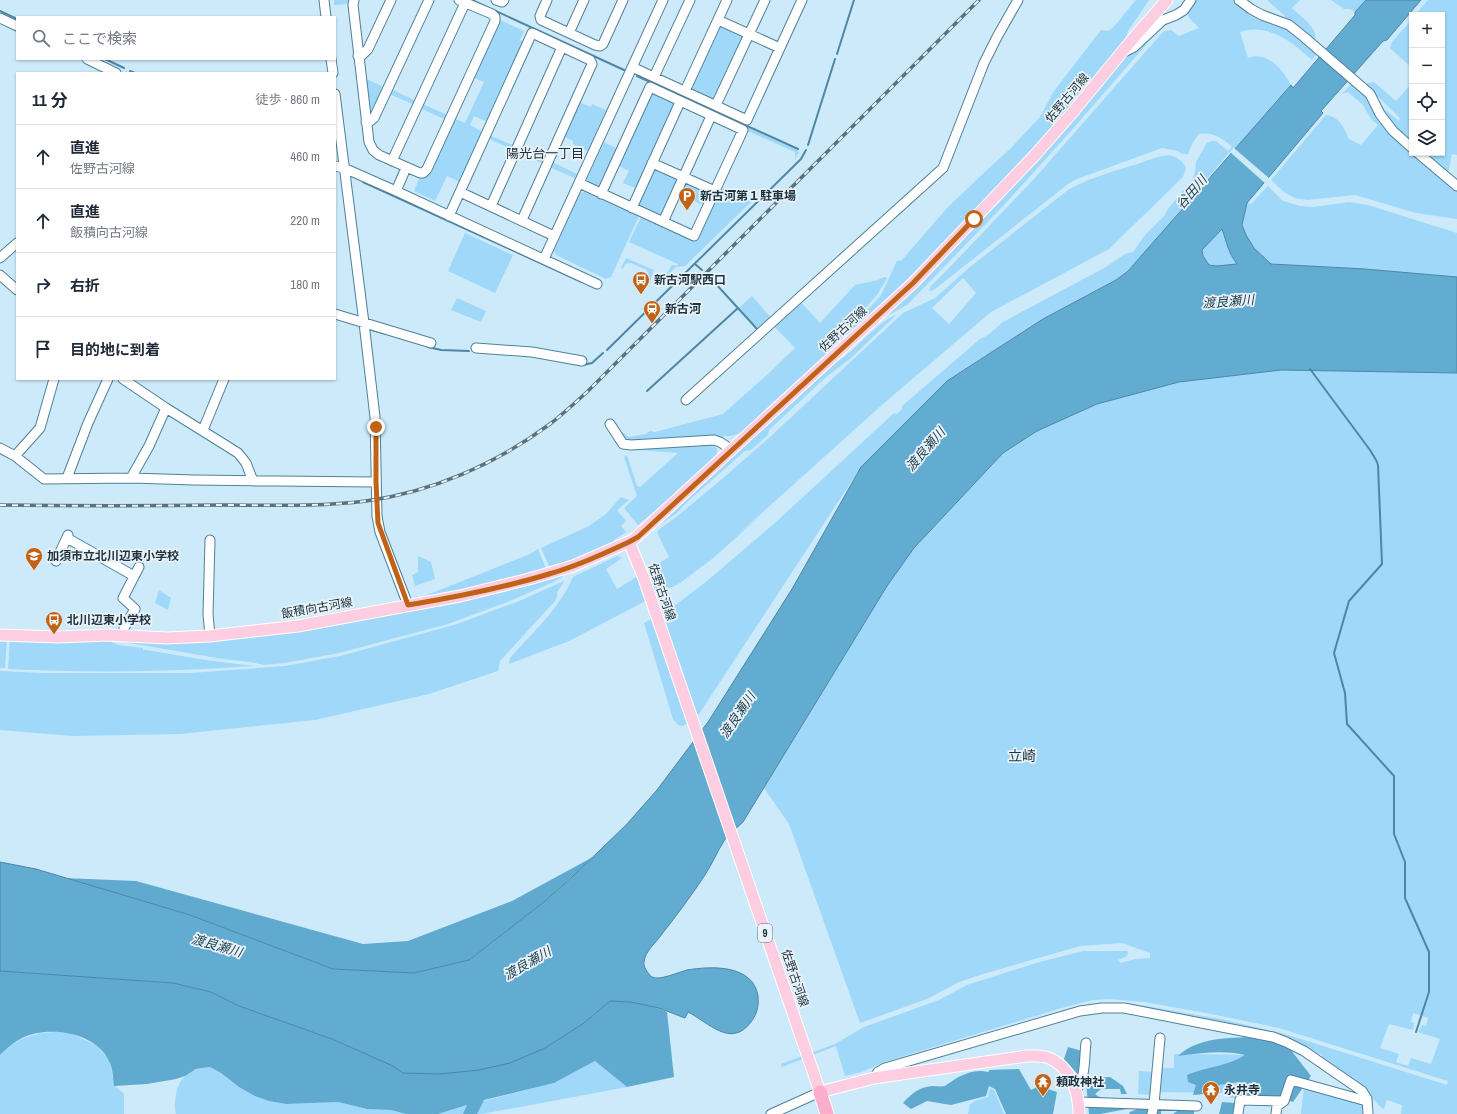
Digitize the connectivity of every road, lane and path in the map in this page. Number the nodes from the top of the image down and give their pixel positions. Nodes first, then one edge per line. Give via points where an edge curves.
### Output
1 (324, 0) edge
2 (354, 0) edge
3 (391, 0) edge
4 (429, 0) edge
5 (496, 0) edge
6 (504, 0) edge
7 (547, 0) edge
8 (584, 0) edge
9 (623, 0) edge
10 (663, 0) edge
11 (690, 0) edge
12 (727, 0) edge
13 (765, 0) edge
14 (802, 0) edge
15 (1018, 0) edge
16 (1167, 0) edge
17 (1191, 0) edge
18 (1240, 0) edge
19 (462, 1) edge
20 (326, 16) edge
21 (0, 18) edge
22 (718, 20) junction
23 (16, 26) edge
24 (569, 33) junction
25 (749, 34) junction
26 (562, 47) junction
27 (780, 48) junction
28 (1120, 53) junction
29 (358, 56) junction
30 (88, 60) edge
31 (331, 60) edge
32 (632, 67) junction
33 (114, 72) edge
34 (333, 72) edge
35 (654, 77) junction
36 (685, 91) junction
37 (680, 102) junction
38 (716, 105) junction
39 (336, 109) edge
40 (711, 116) junction
41 (366, 122) junction
42 (1409, 145) edge
43 (1422, 156) edge
44 (392, 161) junction
45 (652, 163) junction
46 (340, 167) edge
47 (406, 168) junction
48 (684, 178) junction
49 (579, 183) junction
50 (1457, 186) edge
51 (396, 191) junction
52 (715, 191) junction
53 (460, 192) junction
54 (601, 194) junction
55 (491, 206) junction
56 (632, 208) junction
57 (448, 216) junction
58 (522, 220) junction
59 (663, 222) junction
60 (554, 236) junction
61 (16, 244) edge
62 (0, 258) edge
63 (544, 259) junction
64 (0, 275) edge
65 (596, 284) dead end
66 (16, 289) edge
67 (336, 314) edge
68 (364, 323) junction
69 (431, 343) dead end
70 (476, 348) dead end
71 (582, 361) dead end
72 (54, 380) edge
73 (108, 380) edge
74 (124, 380) edge
75 (224, 380) edge
76 (686, 400) dead end
77 (166, 408) junction
78 (610, 424) dead end
79 (203, 430) junction
80 (0, 448) edge
81 (732, 450) junction
82 (15, 456) junction
83 (67, 478) junction
84 (131, 478) junction
85 (253, 481) junction
86 (376, 482) junction
87 (210, 540) dead end
88 (631, 547) junction
89 (56, 561) dead end
90 (139, 567) dead end
91 (134, 576) junction
92 (408, 605) junction
93 (0, 635) edge
94 (124, 636) junction
95 (210, 636) junction
96 (1160, 1038) dead end
97 (1086, 1043) dead end
98 (874, 1078) junction
99 (819, 1087) junction
100 (1076, 1090) junction
101 (1367, 1099) junction
102 (1284, 1101) junction
103 (1079, 1102) junction
104 (1154, 1104) junction
105 (1197, 1106) dead end
106 (771, 1114) edge
107 (827, 1114) edge
108 (1079, 1114) edge
109 (1152, 1114) edge
110 (1238, 1114) edge
111 (1276, 1114) edge
112 (1368, 1114) edge

1 - 20 street
2 - 29 street
3 - 29 street via 368,49
4 - 41 street via 374,118
5 - 6 street
7 - 24 street via 540,16 541,20
8 - 24 street
9 - 24 street via 600,46
10 - 32 street
11 - 35 street
12 - 22 street
13 - 25 street
14 - 27 street
15 - 76 street via 984,63 943,168
16 - 28 main road, 佐野古河線
17 - 28 street via 1180,13 1159,23 1134,47
18 - 42 street via 1251,10 1289,25 1322,52 1370,94 1392,131
19 - 44 street
19 - 47 street via 492,14 495,21 427,169 420,173
21 - 23 street
22 - 25 street
22 - 36 street
25 - 27 street
25 - 38 street
26 - 53 street via 532,33
26 - 55 street
26 - 58 street via 590,60 592,64
27 - 38 street via 746,120
28 - 81 main road, 佐野古河線 via 1035,155 913,283
29 - 41 street
30 - 33 street
31 - 34 street
32 - 35 street
32 - 49 street
35 - 36 street
36 - 38 street
37 - 40 street
37 - 45 street
37 - 54 street via 650,87
39 - 46 street
40 - 48 street
40 - 52 street via 743,130
41 - 44 street via 368,139 373,150
43 - 50 street
44 - 47 street
45 - 48 street
45 - 56 street
46 - 51 street
46 - 68 street
47 - 51 street
48 - 52 street
48 - 59 street
49 - 54 street
49 - 60 street
51 - 57 street
52 - 59 street via 694,236
53 - 55 street
53 - 57 street
54 - 56 street
55 - 58 street
56 - 59 street
57 - 63 street
58 - 60 street
60 - 63 street
61 - 62 street
63 - 65 street
64 - 66 street
67 - 68 street
68 - 69 street
68 - 86 street via 376,427
70 - 71 street via 532,352
72 - 82 street via 40,428
73 - 83 street
74 - 77 street
75 - 79 street
77 - 79 street
77 - 84 street
78 - 81 street via 623,444 714,440
79 - 85 street via 238,453 246,463
80 - 82 street
81 - 88 main road, 佐野古河線 via 638,537
82 - 83 street via 44,479
83 - 84 street
84 - 85 street
85 - 86 street
86 - 92 street via 376,516 379,528
87 - 95 street
88 - 92 main road, 飯積向古河線 via 550,574 479,592
88 - 99 main road, 佐野古河線 / 9
89 - 91 street via 67,536
90 - 91 street
91 - 94 street via 123,598 135,609 124,628
92 - 95 main road, 飯積向古河線 via 298,626
93 - 94 main road, 飯積向古河線
94 - 95 main road, 飯積向古河線
96 - 104 street
97 - 100 street via 1082,1078
98 - 99 main road
98 - 100 main road via 1034,1056 1050,1058 1056,1062 1068,1074
98 - 101 street via 885,1068 1080,1011 1124,1008 1273,1037 1304,1051 1358,1087
99 - 106 street
99 - 107 highway
100 - 103 main road
101 - 102 street via 1291,1080
101 - 112 street
102 - 110 street via 1240,1100
102 - 111 street via 1277,1106
103 - 104 street
103 - 108 main road
104 - 105 street
104 - 109 street

